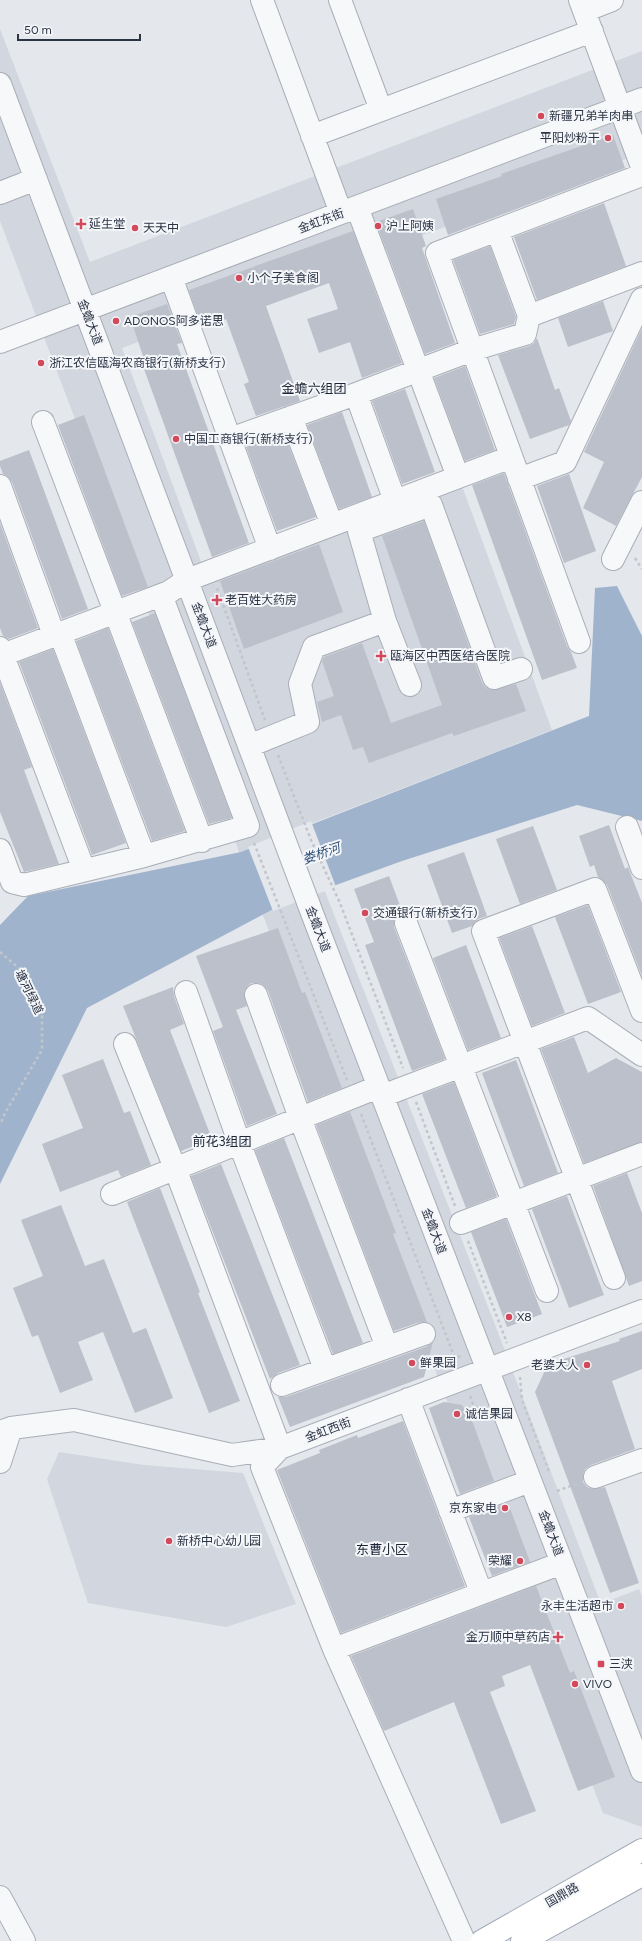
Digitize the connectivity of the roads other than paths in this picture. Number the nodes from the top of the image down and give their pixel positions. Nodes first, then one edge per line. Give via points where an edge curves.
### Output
1 (262, 0) edge
2 (340, 0) edge
3 (612, 0) edge
4 (582, 5) edge
5 (592, 31) junction
6 (0, 84) edge
7 (642, 99) edge
8 (620, 108) junction
9 (381, 110) junction
10 (312, 136) junction
11 (642, 168) edge
12 (642, 175) edge
13 (36, 180) junction
14 (0, 193) edge
15 (349, 210) junction
16 (497, 230) junction
17 (642, 273) edge
18 (172, 277) junction
19 (642, 298) edge
20 (85, 310) junction
21 (529, 316) junction
22 (0, 342) edge
23 (472, 350) junction
24 (418, 371) junction
25 (356, 394) junction
26 (291, 417) junction
27 (43, 422) dead end
28 (230, 439) junction
29 (511, 457) junction
30 (458, 477) junction
31 (519, 479) junction
32 (0, 486) edge
33 (395, 501) junction
34 (642, 502) edge
35 (332, 525) junction
36 (270, 548) junction
37 (613, 560) dead end
38 (187, 580) junction
39 (161, 595) junction
40 (116, 612) junction
41 (385, 621) junction
42 (57, 634) junction
43 (579, 642) dead end
44 (1, 653) edge
45 (521, 669) dead end
46 (410, 684) dead end
47 (249, 746) junction
48 (626, 827) dead end
49 (202, 841) junction
50 (0, 850) edge
51 (144, 856) junction
52 (642, 868) edge
53 (84, 870) junction
54 (4, 875) edge
55 (406, 922) dead end
56 (186, 992) dead end
57 (256, 995) dead end
58 (642, 1011) edge
59 (525, 1042) junction
60 (124, 1044) dead end
61 (642, 1056) edge
62 (462, 1066) junction
63 (380, 1092) junction
64 (300, 1118) junction
65 (239, 1142) junction
66 (642, 1154) edge
67 (175, 1168) junction
68 (577, 1179) junction
69 (112, 1194) dead end
70 (514, 1203) junction
71 (461, 1223) road end
72 (614, 1278) dead end
73 (547, 1291) dead end
74 (642, 1311) edge
75 (424, 1334) dead end
76 (387, 1347) junction
77 (487, 1369) junction
78 (325, 1370) junction
79 (282, 1385) dead end
80 (408, 1399) junction
81 (6, 1430) edge
82 (280, 1448) junction
83 (642, 1460) edge
84 (0, 1462) edge
85 (595, 1477) road end
86 (541, 1479) junction
87 (450, 1511) junction
88 (562, 1563) junction
89 (481, 1592) junction
90 (334, 1649) junction
91 (642, 1771) edge
92 (642, 1850) edge
93 (642, 1875) edge
94 (0, 1897) edge
95 (24, 1941) edge
96 (464, 1941) edge
97 (482, 1941) edge
98 (522, 1941) edge

1 - 10 street
2 - 9 street
3 - 4 street
4 - 5 street
5 - 8 street
5 - 9 street
6 - 13 street, 金蟾大道
7 - 8 street, 金虹东街
8 - 11 street
8 - 15 street, 金虹东街
9 - 10 street
10 - 15 street
12 - 16 street
13 - 14 street
13 - 20 street, 金蟾大道
15 - 18 street, 金虹东街
15 - 24 street
16 - 21 street
16 - 23 street via 437,253
17 - 21 street
18 - 20 street, 金虹东街
18 - 28 street
19 - 31 street via 565,462
20 - 22 street, 金虹东街
20 - 38 street, 金蟾大道
21 - 23 street via 525,334
23 - 24 street
23 - 29 street
24 - 25 street
24 - 30 street
25 - 26 street
25 - 33 street
26 - 28 street
26 - 35 street
27 - 40 street
28 - 36 street
29 - 30 street
29 - 31 street
30 - 33 street
31 - 43 street
32 - 42 street
33 - 35 street
34 - 37 street
35 - 36 street
36 - 38 street
38 - 39 street
38 - 47 street, 金蟾大道
39 - 40 street
39 - 49 street via 248,826
40 - 42 street
40 - 49 street
41 - 45 street via 358,532 431,505 494,678
41 - 46 street
41 - 47 street via 314,647 300,684 308,722
42 - 44 street
42 - 51 street
44 - 53 street
47 - 63 street, 金蟾大道
48 - 52 street
49 - 51 street
50 - 54 street
51 - 53 street
53 - 54 street via 24,885 12,882
55 - 62 street
56 - 65 street
57 - 64 street
58 - 59 street via 595,889 484,931
59 - 61 street via 588,1018
59 - 62 street
59 - 68 street
60 - 67 street
62 - 63 street via 409,1086
62 - 70 street
63 - 64 street via 354,1097
63 - 77 street, 金蟾大道
64 - 65 street
64 - 76 street
65 - 67 street
65 - 78 street
66 - 68 street
67 - 69 street
67 - 82 street
68 - 70 street
68 - 72 street
70 - 71 street
70 - 73 street
74 - 77 street, 金虹西街
75 - 76 street
76 - 78 street
77 - 80 street, 金虹西街
77 - 86 street, 金蟾大道 via 512,1404
78 - 79 street
80 - 82 street, 金虹西街
80 - 87 street
81 - 82 street, 金虹西街 via 74,1420 232,1455
81 - 84 street
82 - 90 street via 262,1467
83 - 85 street
86 - 87 street
86 - 88 street, 金蟾大道
87 - 89 street
88 - 89 street
88 - 91 street, 金蟾大道
89 - 90 street
90 - 96 street
92 - 97 main road, 国鼎路
93 - 98 main road, 国鼎路
94 - 95 street

